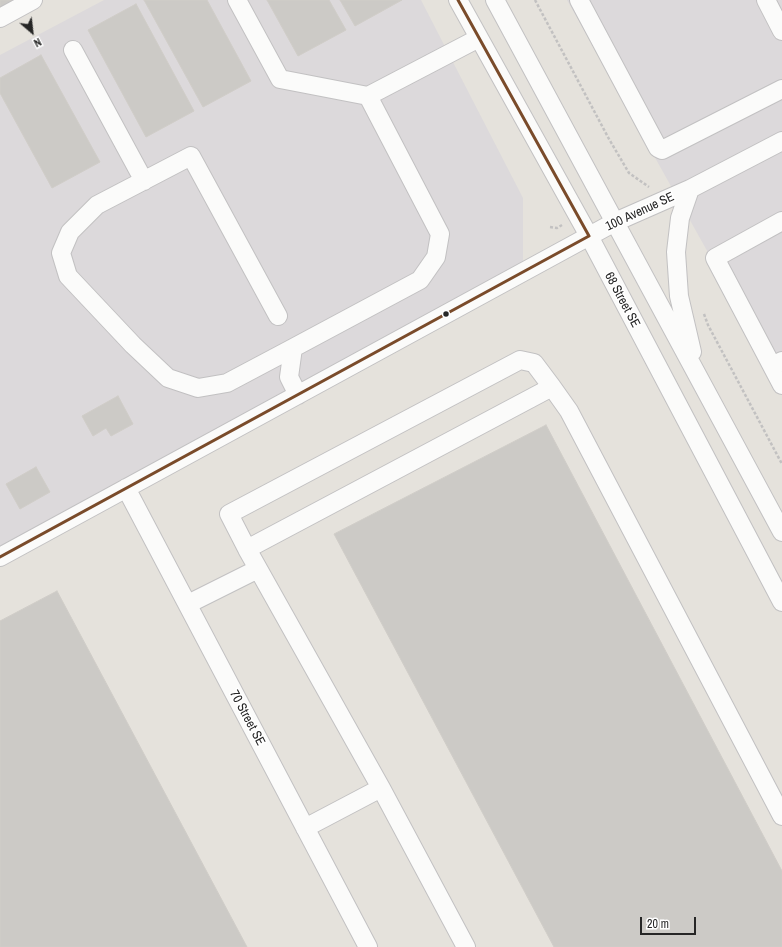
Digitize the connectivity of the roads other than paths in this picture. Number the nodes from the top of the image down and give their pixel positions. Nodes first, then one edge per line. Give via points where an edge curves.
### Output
1 (33, 0) edge
2 (237, 0) edge
3 (458, 0) edge
4 (495, 0) edge
5 (579, 0) edge
6 (766, 0) edge
7 (0, 18) edge
8 (782, 31) edge
9 (479, 38) junction
10 (73, 50) dead end
11 (782, 89) edge
12 (368, 96) junction
13 (782, 141) edge
14 (144, 181) junction
15 (690, 189) junction
16 (782, 221) edge
17 (615, 222) junction
18 (589, 236) junction
19 (278, 316) dead end
20 (293, 348) junction
21 (777, 363) edge
22 (698, 376) junction
23 (782, 385) edge
24 (552, 387) junction
25 (298, 395) junction
26 (126, 488) junction
27 (782, 532) edge
28 (247, 549) junction
29 (0, 557) edge
30 (258, 569) junction
31 (782, 602) edge
32 (188, 604) junction
33 (381, 788) junction
34 (782, 816) edge
35 (305, 828) junction
36 (368, 947) edge
37 (466, 947) edge

1 - 7 street
2 - 12 street via 280,79
3 - 9 street, 68 Street SE
4 - 17 street
5 - 11 street via 658,148 662,150
6 - 8 street
9 - 12 street
9 - 18 street, 68 Street SE
10 - 14 street
12 - 20 street via 440,234 436,256 420,280
13 - 15 street, 100 Avenue SE
14 - 19 street via 191,156
14 - 20 street via 96,205 70,232 61,253 68,276 168,378 198,388 227,382
15 - 17 street, 100 Avenue SE
15 - 22 street via 680,218 676,252 678,296
16 - 21 street via 715,258
17 - 18 street, 100 Avenue SE
17 - 22 street
18 - 25 street, 100 Avenue SE
18 - 31 street, 68 Street SE
20 - 25 street via 289,377
21 - 23 street
22 - 27 street
24 - 28 street
24 - 28 street via 534,363 520,360 236,510 229,514
24 - 34 street via 569,411
25 - 26 street, 100 Avenue SE
26 - 29 street, 100 Avenue SE
26 - 32 street, 70 Street SE
28 - 30 street
30 - 32 street
30 - 33 street
32 - 35 street, 70 Street SE
33 - 35 street
33 - 37 street
35 - 36 street, 70 Street SE

